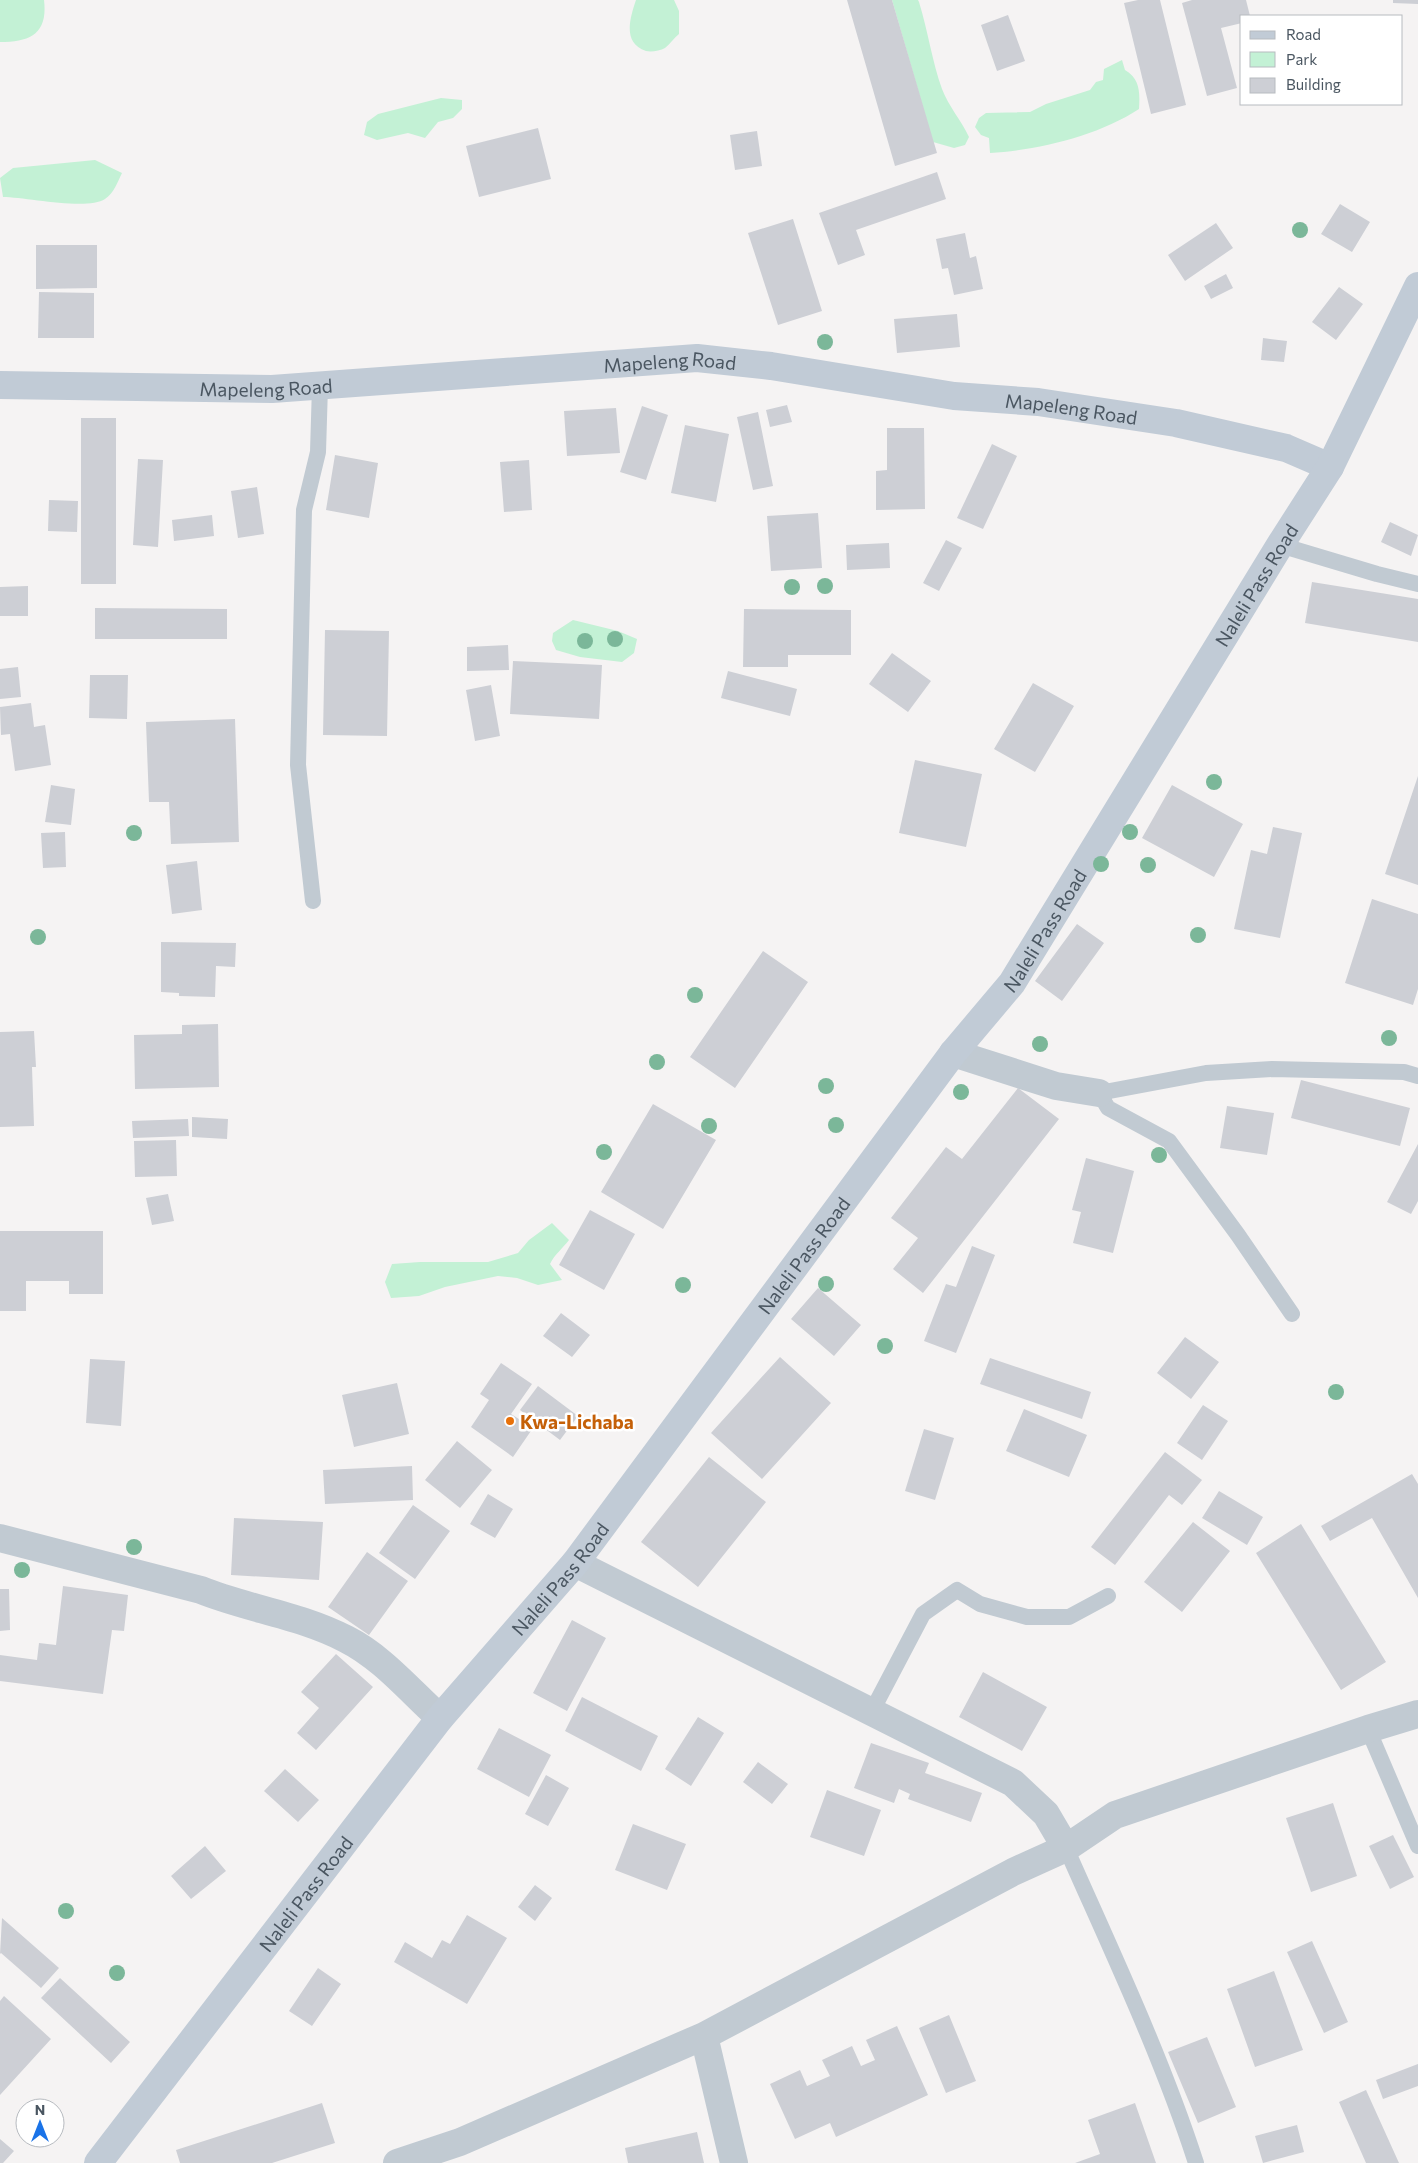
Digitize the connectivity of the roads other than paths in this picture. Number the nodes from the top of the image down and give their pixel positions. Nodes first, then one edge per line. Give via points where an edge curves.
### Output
1 (1418, 286) edge
2 (0, 385) edge
3 (320, 386) junction
4 (1330, 467) junction
5 (1280, 545) junction
6 (1418, 584) edge
7 (313, 901) dead end
8 (953, 1053) junction
9 (1418, 1076) edge
10 (1099, 1093) junction
11 (1292, 1314) dead end
12 (0, 1538) edge
13 (575, 1563) junction
14 (1108, 1596) dead end
15 (872, 1711) junction
16 (1418, 1714) edge
17 (440, 1718) junction
18 (1368, 1729) junction
19 (1418, 1846) edge
20 (1066, 1848) junction
21 (704, 2036) junction
22 (98, 2163) edge
23 (397, 2163) edge
24 (734, 2163) edge
25 (1196, 2163) edge

1 - 4 main road, Naleli Pass Road
2 - 3 main road, Mapeleng Road via 272,389
3 - 4 main road, Mapeleng Road via 697,358 771,366 954,396 1038,402 1176,423 1286,448
3 - 7 lane via 318,452 304,510 298,765
4 - 5 main road, Naleli Pass Road
5 - 6 lane
5 - 8 main road, Naleli Pass Road via 1012,983
8 - 10 street via 1056,1086
8 - 13 main road, Naleli Pass Road
9 - 10 lane via 1404,1072 1272,1069 1206,1073
10 - 11 lane via 1108,1108 1169,1141
12 - 17 street via 201,1590 311,1623 347,1639 375,1658
13 - 15 street
13 - 17 main road, Naleli Pass Road
14 - 15 lane via 1070,1617 1027,1617 980,1604 957,1590 923,1614
15 - 20 street via 1013,1783 1046,1814
16 - 18 street
17 - 22 main road, Naleli Pass Road
18 - 19 lane
18 - 20 street via 1115,1815
20 - 21 street via 1013,1872
20 - 25 lane via 1143,2021
21 - 23 street via 460,2142
21 - 24 street

